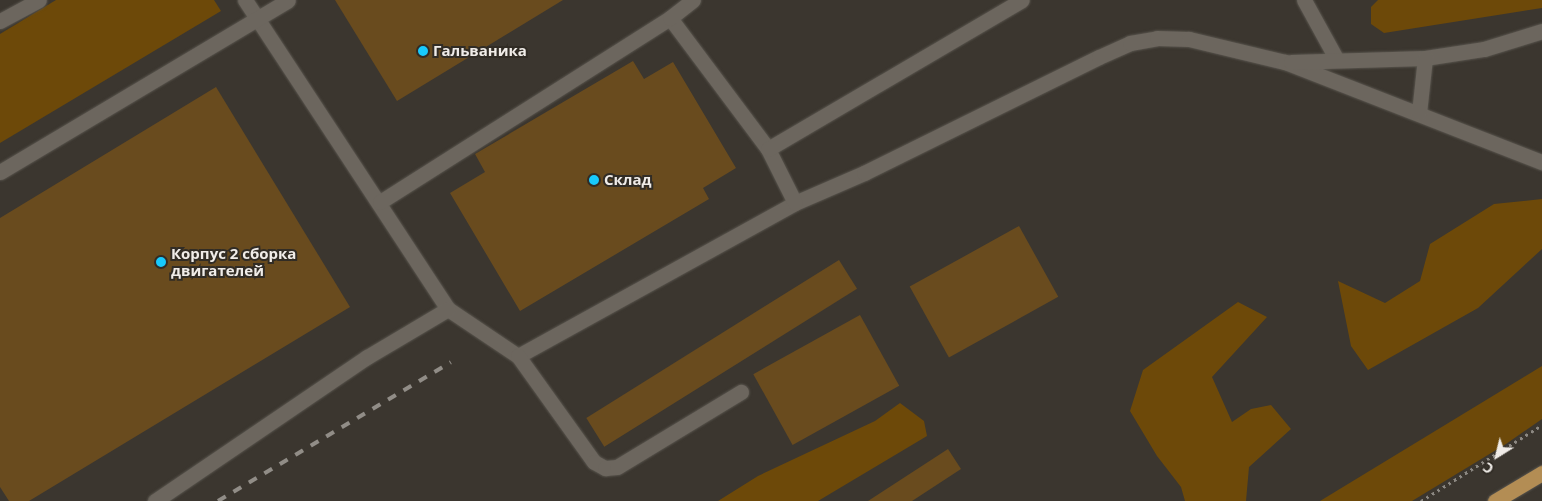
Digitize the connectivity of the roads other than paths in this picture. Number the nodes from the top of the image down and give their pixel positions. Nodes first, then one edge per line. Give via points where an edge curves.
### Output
1 (38, 0) edge
2 (245, 0) edge
3 (288, 0) edge
4 (694, 0) edge
5 (1022, 0) edge
6 (1304, 0) edge
7 (258, 18) junction
8 (670, 18) junction
9 (0, 21) edge
10 (1542, 31) edge
11 (1425, 58) junction
12 (1337, 60) junction
13 (1285, 62) junction
14 (1419, 114) junction
15 (768, 149) junction
16 (1542, 162) edge
17 (0, 172) edge
18 (380, 202) junction
19 (795, 203) junction
20 (448, 309) junction
21 (518, 356) junction
22 (741, 392) dead end
23 (1542, 473) edge
24 (155, 501) edge
25 (1495, 501) edge

1 - 9 lane
2 - 7 lane
3 - 7 lane
4 - 8 lane
5 - 15 lane
6 - 12 lane
7 - 17 lane
7 - 18 lane
8 - 15 lane
8 - 18 lane
10 - 11 lane via 1484,49
11 - 12 lane
11 - 14 lane
12 - 13 lane
13 - 14 lane
13 - 19 lane via 1189,39 1157,38 1130,43
14 - 16 lane
15 - 19 lane
18 - 20 lane
19 - 21 lane
20 - 21 lane
20 - 24 lane via 368,357
21 - 22 lane via 594,462 605,468 617,467
23 - 25 main road

